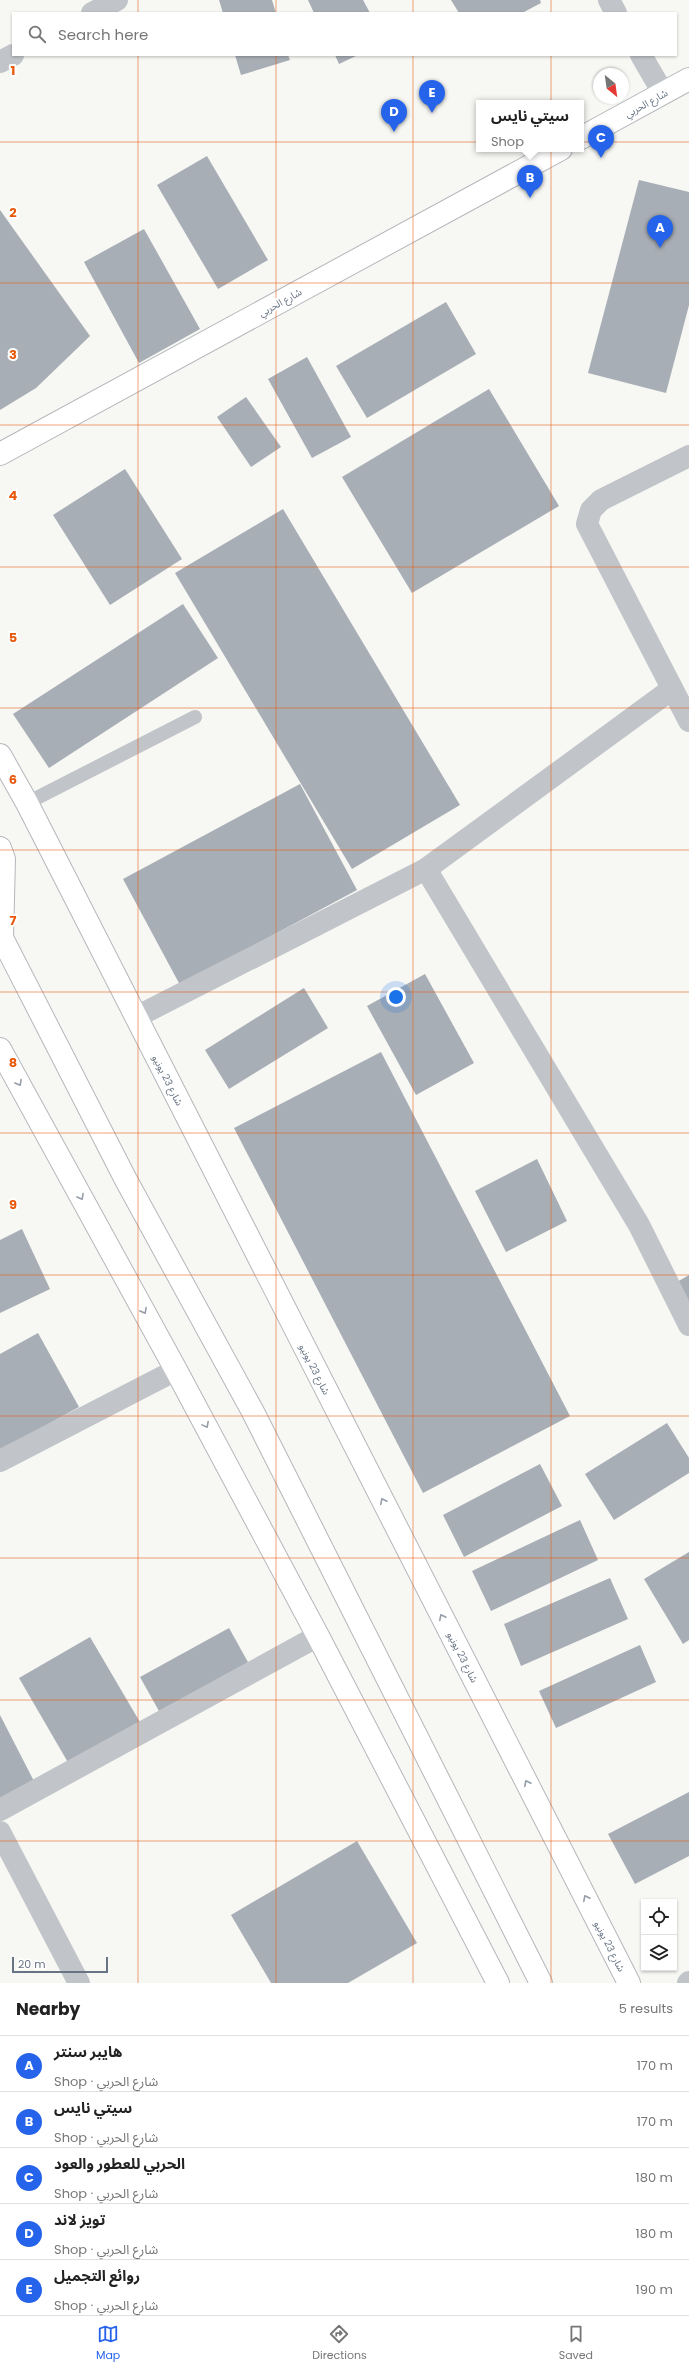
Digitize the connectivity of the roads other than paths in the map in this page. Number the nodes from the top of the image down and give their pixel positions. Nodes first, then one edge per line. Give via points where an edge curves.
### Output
1 (117, 0) edge
2 (608, 0) edge
3 (94, 12) edge
4 (615, 12) edge
5 (12, 56) edge
6 (642, 56) edge
7 (0, 62) edge
8 (689, 79) edge
9 (663, 93) junction
10 (584, 136) edge
11 (555, 152) edge
12 (0, 454) edge
13 (689, 456) edge
14 (672, 689) junction
15 (195, 717) dead end
16 (689, 721) edge
17 (0, 755) edge
18 (27, 803) junction
19 (0, 848) edge
20 (426, 869) junction
21 (0, 935) edge
22 (136, 1017) junction
23 (0, 1049) edge
24 (689, 1325) edge
25 (176, 1370) junction
26 (0, 1460) edge
27 (318, 1636) junction
28 (0, 1810) edge
29 (0, 1832) edge
30 (79, 1983) edge
31 (498, 1983) edge
32 (541, 1983) edge
33 (629, 1983) edge

1 - 3 street
2 - 4 street
5 - 7 street
6 - 9 street
8 - 9 street, شارع الحربي
9 - 10 street, شارع الحربي
11 - 12 street, شارع الحربي
13 - 14 street via 601,500 591,510 587,524
14 - 16 street
14 - 20 street
15 - 18 lane
17 - 18 street, شارع 23 يونيو
18 - 22 street, شارع 23 يونيو
19 - 21 street via 4,859
20 - 22 street
20 - 24 street via 639,1224
21 - 32 street via 126,1180 253,1412
33 -> 22 street, شارع 23 يونيو
23 -> 25 street
25 - 26 street
25 -> 27 street
27 - 28 street
27 - 31 street
29 - 30 street

